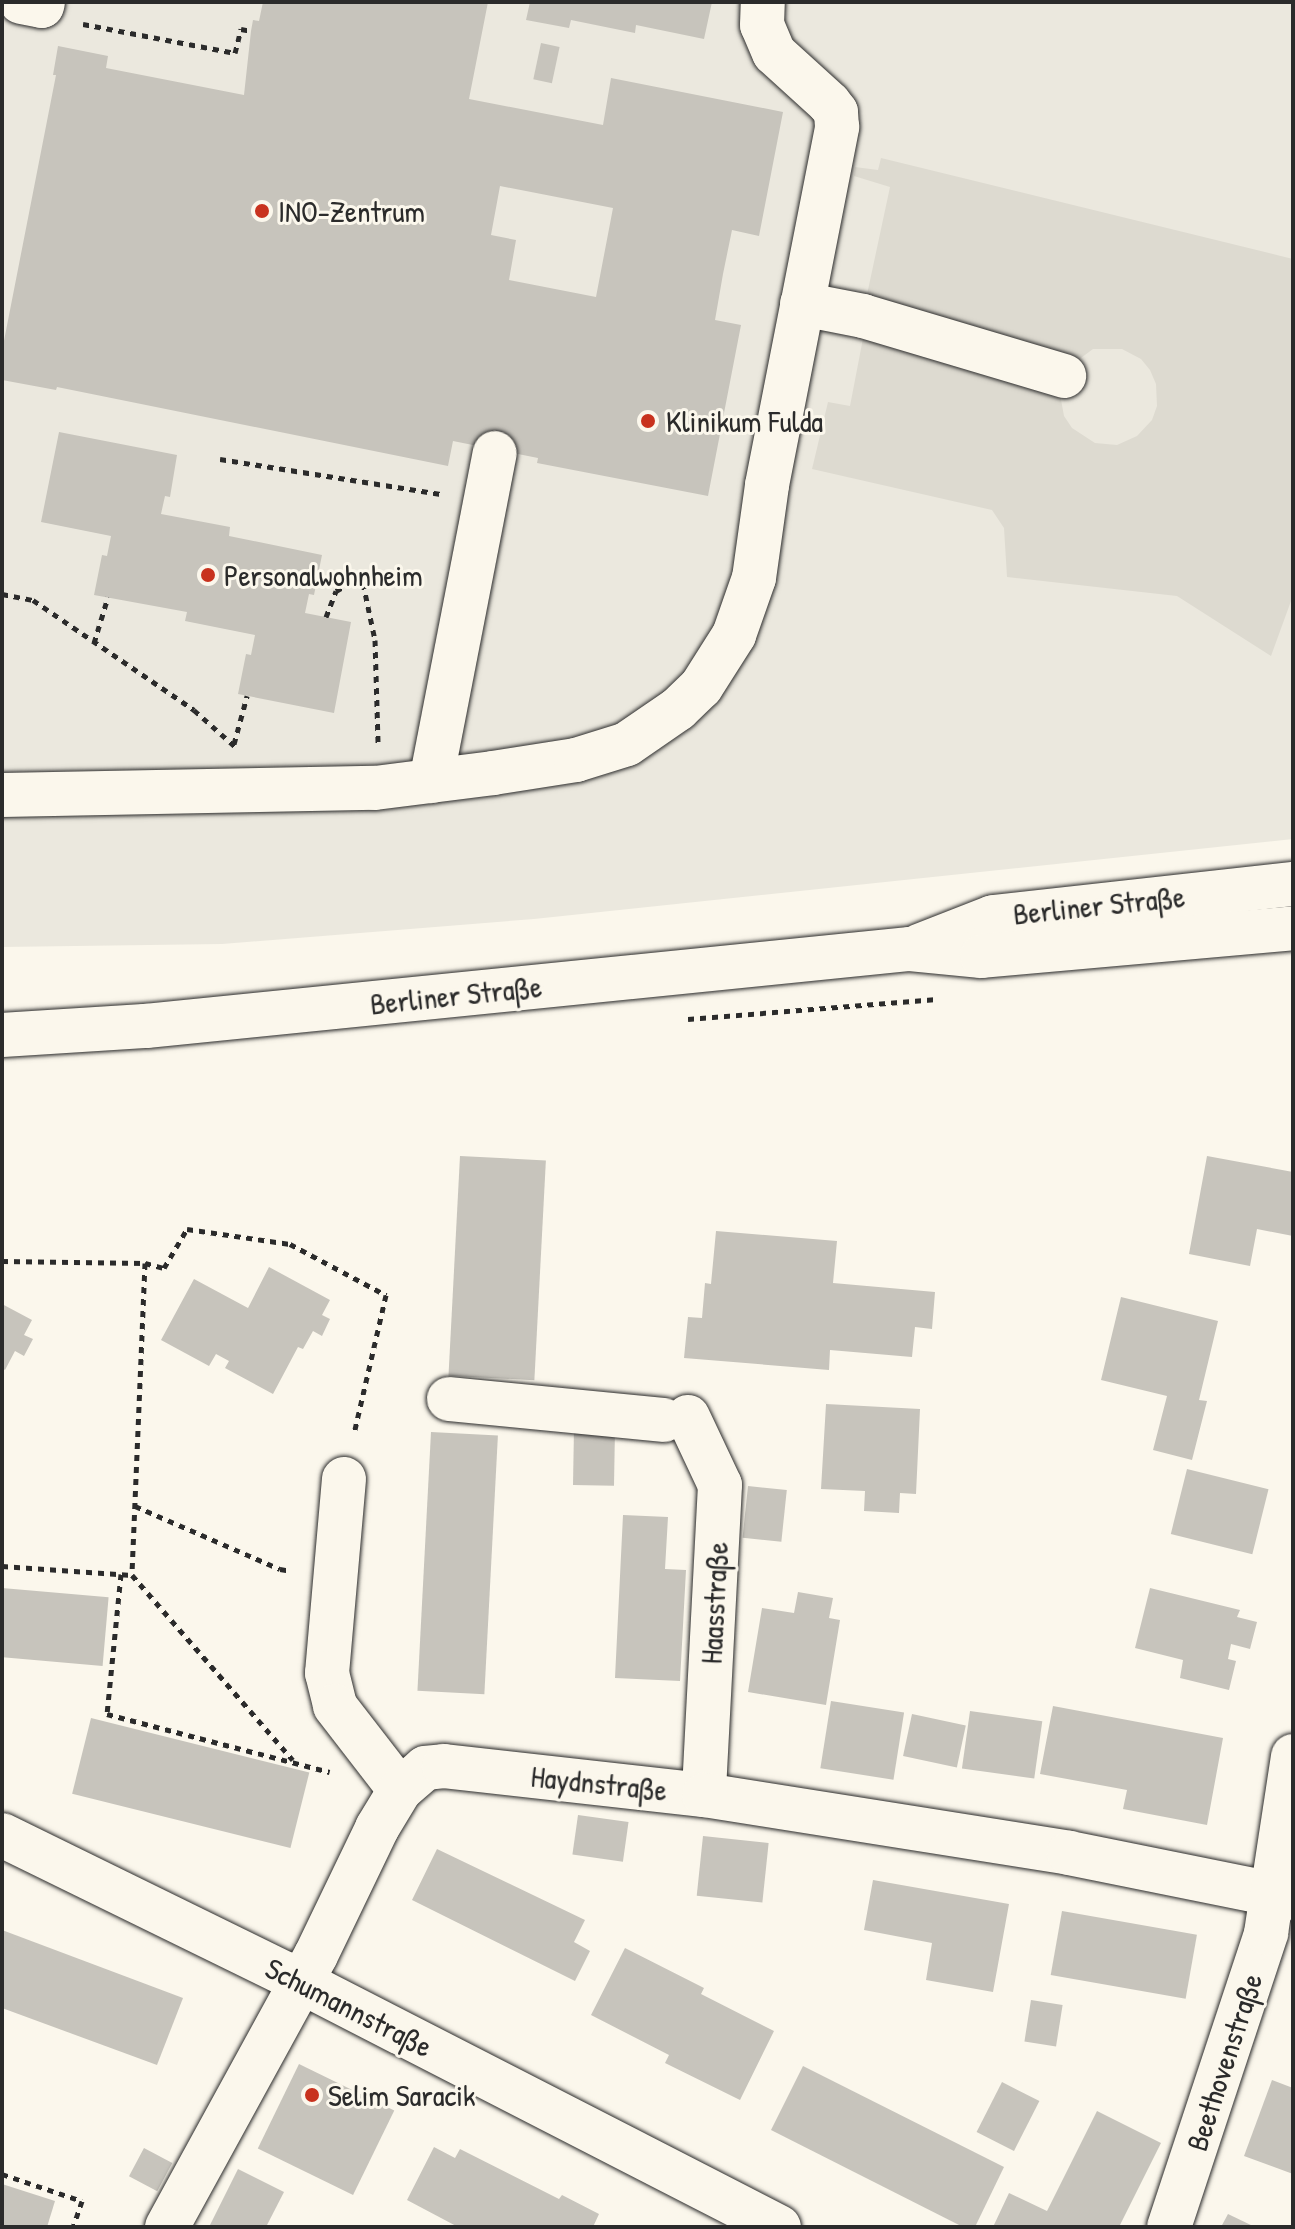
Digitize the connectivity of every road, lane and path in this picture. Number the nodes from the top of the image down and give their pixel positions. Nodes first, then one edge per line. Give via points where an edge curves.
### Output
1 (763, 2) edge
2 (35, 3) edge
3 (251, 31) dead end
4 (802, 304) junction
5 (1064, 376) dead end
6 (495, 453) dead end
7 (220, 459) dead end
8 (486, 501) junction
9 (2, 594) edge
10 (108, 597) dead end
11 (326, 617) dead end
12 (94, 643) junction
13 (247, 696) dead end
14 (234, 744) junction
15 (431, 781) junction
16 (379, 788) junction
17 (267, 791) junction
18 (2, 795) edge
19 (1293, 884) edge
20 (1293, 928) edge
21 (910, 949) junction
22 (2, 1035) edge
23 (2, 1261) edge
24 (145, 1263) junction
25 (449, 1399) dead end
26 (354, 1434) dead end
27 (344, 1479) dead end
28 (135, 1506) junction
29 (2, 1566) edge
30 (121, 1574) junction
31 (132, 1575) junction
32 (336, 1577) junction
33 (1293, 1756) edge
34 (400, 1790) junction
35 (704, 1795) junction
36 (2, 1835) edge
37 (1282, 1896) edge
38 (302, 1982) junction
39 (2, 2174) edge
40 (73, 2227) edge
41 (167, 2227) edge
42 (779, 2227) edge
43 (1169, 2227) edge

1 - 4 main road via 762,25 774,53 836,112
2 - 3 path via 63,20 235,53 241,29
4 - 5 main road via 863,316
4 - 15 main road via 754,578 734,635 701,687 627,744 576,760
6 - 8 main road
7 - 8 path
8 - 15 main road
9 - 12 path via 33,600
10 - 12 path
11 - 16 path via 336,591 355,580 363,583 375,640
12 - 14 path via 194,710
13 - 14 path
14 - 17 path
15 - 16 main road
16 - 17 main road
17 - 18 main road
19 - 21 main road, Berliner Straße via 993,917
20 - 21 main road, Berliner Straße via 982,956
21 - 22 main road, Berliner Straße via 146,1026
23 - 24 path
24 - 26 path via 164,1268 187,1229 290,1244 386,1295
24 - 28 path
25 - 35 main road, Haasstraße via 676,1418 720,1485
27 - 32 main road
28 - 31 path
28 - 32 path via 280,1569
29 - 30 path
30 - 31 path
30 - 31 path via 107,1714 293,1760
32 - 34 main road via 327,1673 335,1706
33 - 37 main road, Beethovenstraße
34 - 35 main road, Haydnstraße via 425,1768 444,1766
34 - 38 main road, Haydnstraße
35 - 37 main road, Haydnstraße via 1069,1853
36 - 38 main road, Schumannstraße
37 - 43 main road, Beethovenstraße
38 - 41 main road, Haydnstraße
38 - 42 main road, Schumannstraße
39 - 40 path via 82,2201

